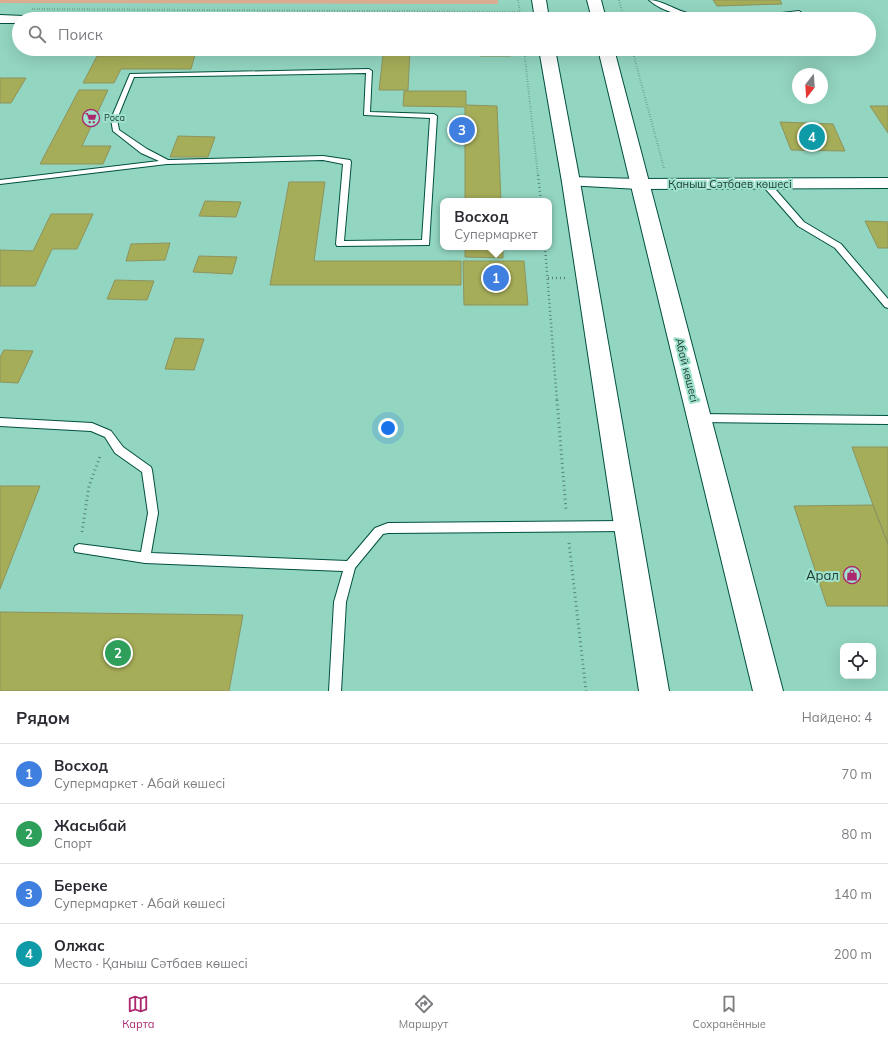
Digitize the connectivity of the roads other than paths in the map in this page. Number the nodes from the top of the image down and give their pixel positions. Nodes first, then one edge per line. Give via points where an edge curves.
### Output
1 (539, 0) edge
2 (594, 0) edge
3 (652, 0) edge
4 (541, 12) edge
5 (597, 12) edge
6 (678, 12) edge
7 (0, 19) edge
8 (12, 19) edge
9 (548, 56) edge
10 (608, 56) edge
11 (167, 162) junction
12 (0, 182) edge
13 (571, 182) junction
14 (888, 183) edge
15 (639, 184) junction
16 (766, 184) junction
17 (888, 305) edge
18 (699, 418) junction
19 (888, 420) edge
20 (0, 422) edge
21 (627, 526) junction
22 (79, 549) road end
23 (145, 558) junction
24 (350, 566) junction
25 (336, 691) edge
26 (654, 691) edge
27 (768, 691) edge

1 - 4 main road
2 - 5 main road
3 - 6 lane
7 - 8 main road
9 - 13 main road
10 - 15 main road, Абай көшесі
11 - 11 lane via 144,151 116,131 114,119 132,76 370,71 366,114 434,116 426,243 340,244 347,162 323,158
11 - 12 lane
13 - 15 street, Қаныш Сәтбаев көшесі
13 - 21 main road
14 - 16 street, Қаныш Сәтбаев көшесі
15 - 16 street, Қаныш Сәтбаев көшесі
15 - 18 main road, Абай көшесі
16 - 17 lane via 801,224 838,246
18 - 19 lane
18 - 27 main road, Абай көшесі
20 - 23 lane via 92,427 108,434 119,450 147,470 152,512
21 - 24 lane via 388,528 379,531
21 - 26 main road
22 - 23 lane
23 - 24 lane
24 - 25 lane via 340,602

